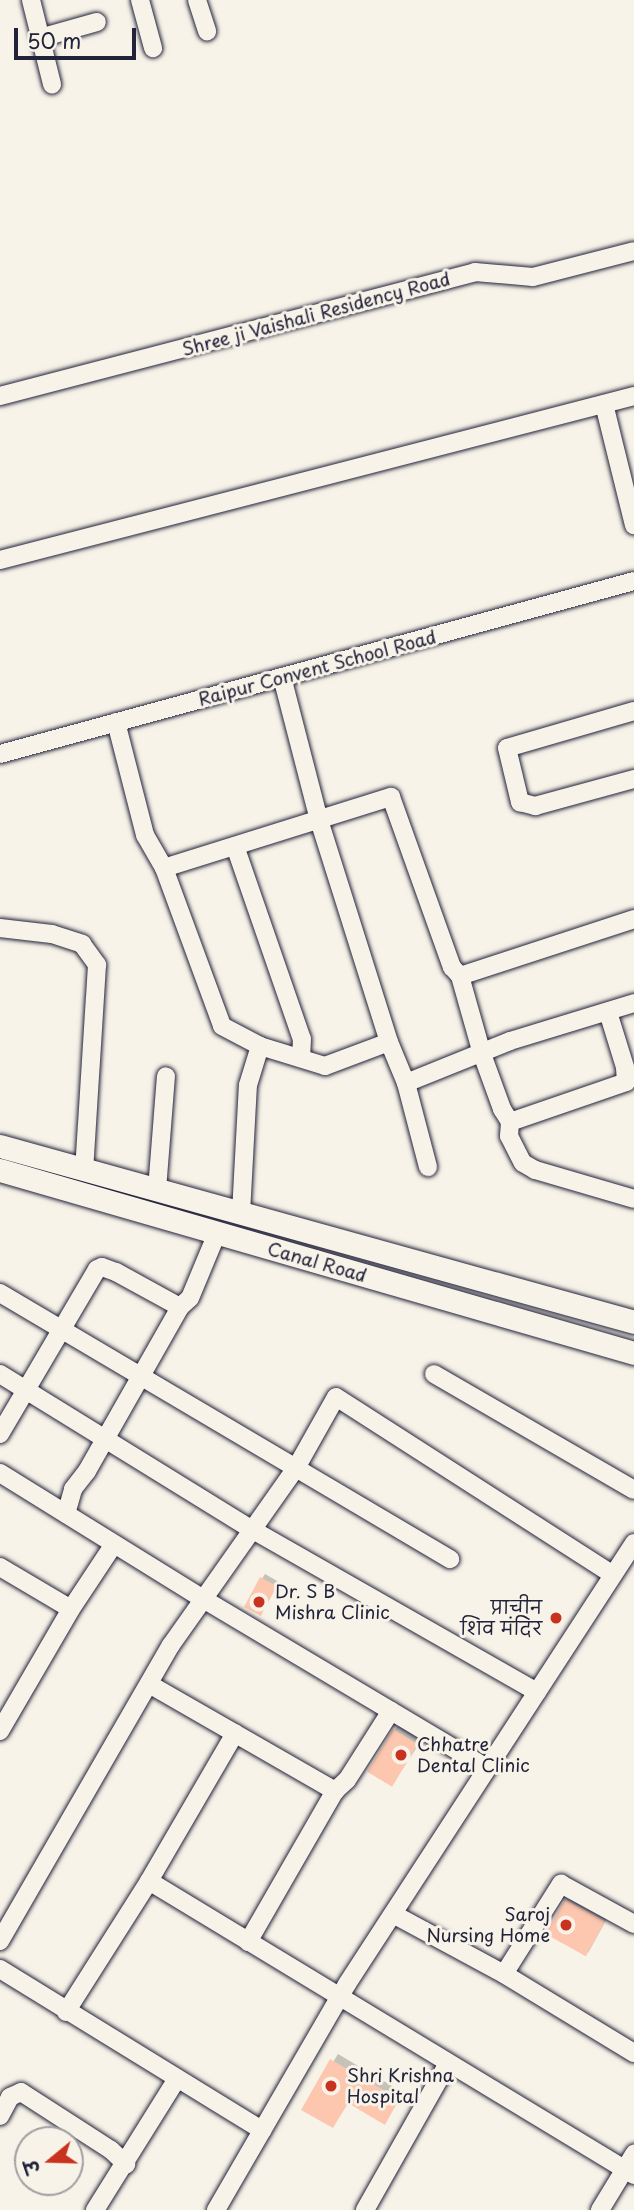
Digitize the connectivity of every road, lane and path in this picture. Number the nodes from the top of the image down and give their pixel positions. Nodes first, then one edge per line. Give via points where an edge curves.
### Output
1 (31, 0) edge
2 (140, 0) edge
3 (197, 0) edge
4 (97, 22) dead end
5 (207, 31) dead end
6 (40, 38) junction
7 (153, 48) dead end
8 (52, 84) dead end
9 (634, 251) edge
10 (0, 396) edge
11 (634, 396) edge
12 (604, 404) junction
13 (634, 525) edge
14 (0, 560) edge
15 (634, 581) edge
16 (282, 677) junction
17 (634, 711) edge
18 (116, 722) junction
19 (0, 754) edge
20 (634, 779) edge
21 (318, 820) junction
22 (235, 846) junction
23 (164, 868) junction
24 (634, 919) edge
25 (0, 928) edge
26 (460, 976) junction
27 (634, 1003) edge
28 (608, 1012) junction
29 (389, 1042) junction
30 (260, 1046) junction
31 (482, 1054) junction
32 (301, 1057) junction
33 (166, 1076) dead end
34 (406, 1083) junction
35 (510, 1122) junction
36 (0, 1146) edge
37 (428, 1167) dead end
38 (0, 1170) edge
39 (84, 1170) junction
40 (157, 1190) junction
41 (634, 1199) edge
42 (241, 1213) junction
43 (217, 1233) junction
44 (0, 1293) edge
45 (180, 1307) junction
46 (634, 1322) edge
47 (62, 1329) junction
48 (634, 1353) edge
49 (0, 1374) edge
50 (434, 1374) dead end
51 (140, 1376) junction
52 (25, 1389) junction
53 (0, 1434) edge
54 (104, 1436) junction
55 (296, 1468) junction
56 (3, 1480) edge
57 (634, 1490) edge
58 (66, 1514) junction
59 (253, 1530) junction
60 (634, 1543) edge
61 (114, 1544) junction
62 (450, 1559) dead end
63 (0, 1567) edge
64 (613, 1575) junction
65 (205, 1601) junction
66 (71, 1609) junction
67 (149, 1684) junction
68 (537, 1692) junction
69 (391, 1711) junction
70 (0, 1731) edge
71 (235, 1733) junction
72 (487, 1768) junction
73 (335, 1791) junction
74 (149, 1881) junction
75 (393, 1914) junction
76 (634, 1924) edge
77 (0, 1941) edge
78 (248, 1942) junction
79 (0, 1969) edge
80 (504, 1974) junction
81 (339, 1998) junction
82 (66, 2012) junction
83 (634, 2053) edge
84 (448, 2063) junction
85 (177, 2079) junction
86 (0, 2116) edge
87 (262, 2130) junction
88 (126, 2164) junction
89 (631, 2166) edge
90 (95, 2210) edge
91 (216, 2210) edge
92 (365, 2210) edge
93 (600, 2210) edge

1 - 6 street
2 - 7 street
3 - 5 street
4 - 6 street
6 - 8 street
9 - 10 street, Shree ji Vaishali Residency Road via 533,277 475,272
11 - 12 street
12 - 13 street
12 - 14 street
15 - 16 street, Raipur Convent School Road
16 - 18 street, Raipur Convent School Road
16 - 21 street
17 - 20 street via 507,748 520,802 536,806
18 - 19 street, Raipur Convent School Road
18 - 23 street via 145,835
21 - 22 street
21 - 26 street via 391,797
21 - 29 street
22 - 23 street
22 - 32 street via 302,1039
23 - 30 street via 222,1026
24 - 26 street
25 - 39 street via 52,934 82,944 97,965
26 - 31 street
27 - 28 street
28 - 31 street
28 - 35 street via 626,1082
29 - 32 street via 325,1066
29 - 34 street
30 - 32 street
30 - 42 street via 248,1085
31 - 34 street
31 - 35 street
33 - 40 street
34 - 37 street
35 - 41 street via 509,1136 523,1163
36 - 39 main road, Canal Road
38 - 43 main road, Canal Road
39 - 40 main road, Canal Road
40 - 42 main road, Canal Road
42 - 46 main road, Canal Road
43 - 45 street via 190,1298
43 - 48 main road, Canal Road
44 - 47 street
45 - 47 street via 102,1267 90,1279
45 - 51 street
47 - 51 street
47 - 52 street
49 - 52 street
50 - 57 street
51 - 54 street
51 - 55 street
52 - 53 street
52 - 54 street
54 - 58 street via 73,1489
54 - 59 street
55 - 59 street
55 - 62 street
55 - 64 street via 335,1397
56 - 58 street
58 - 61 street
59 - 65 street
59 - 68 street
60 - 64 street
61 - 65 street
61 - 66 street
63 - 66 street
64 - 68 street
65 - 67 street
65 - 69 street
66 - 70 street
67 - 71 street
67 - 77 street
68 - 72 street
69 - 72 street
69 - 73 street
71 - 73 street
71 - 74 street
72 - 75 street
73 - 78 street
74 - 78 street
74 - 82 street
75 - 80 street
75 - 81 street
76 - 80 street via 561,1884
78 - 81 street
79 - 82 street
80 - 83 street
81 - 84 street
81 - 87 street
82 - 85 street
84 - 89 street
84 - 92 street
85 - 87 street
85 - 88 street
86 - 88 street via 10,2097 21,2092
87 - 91 street
88 - 90 street
89 - 93 street

